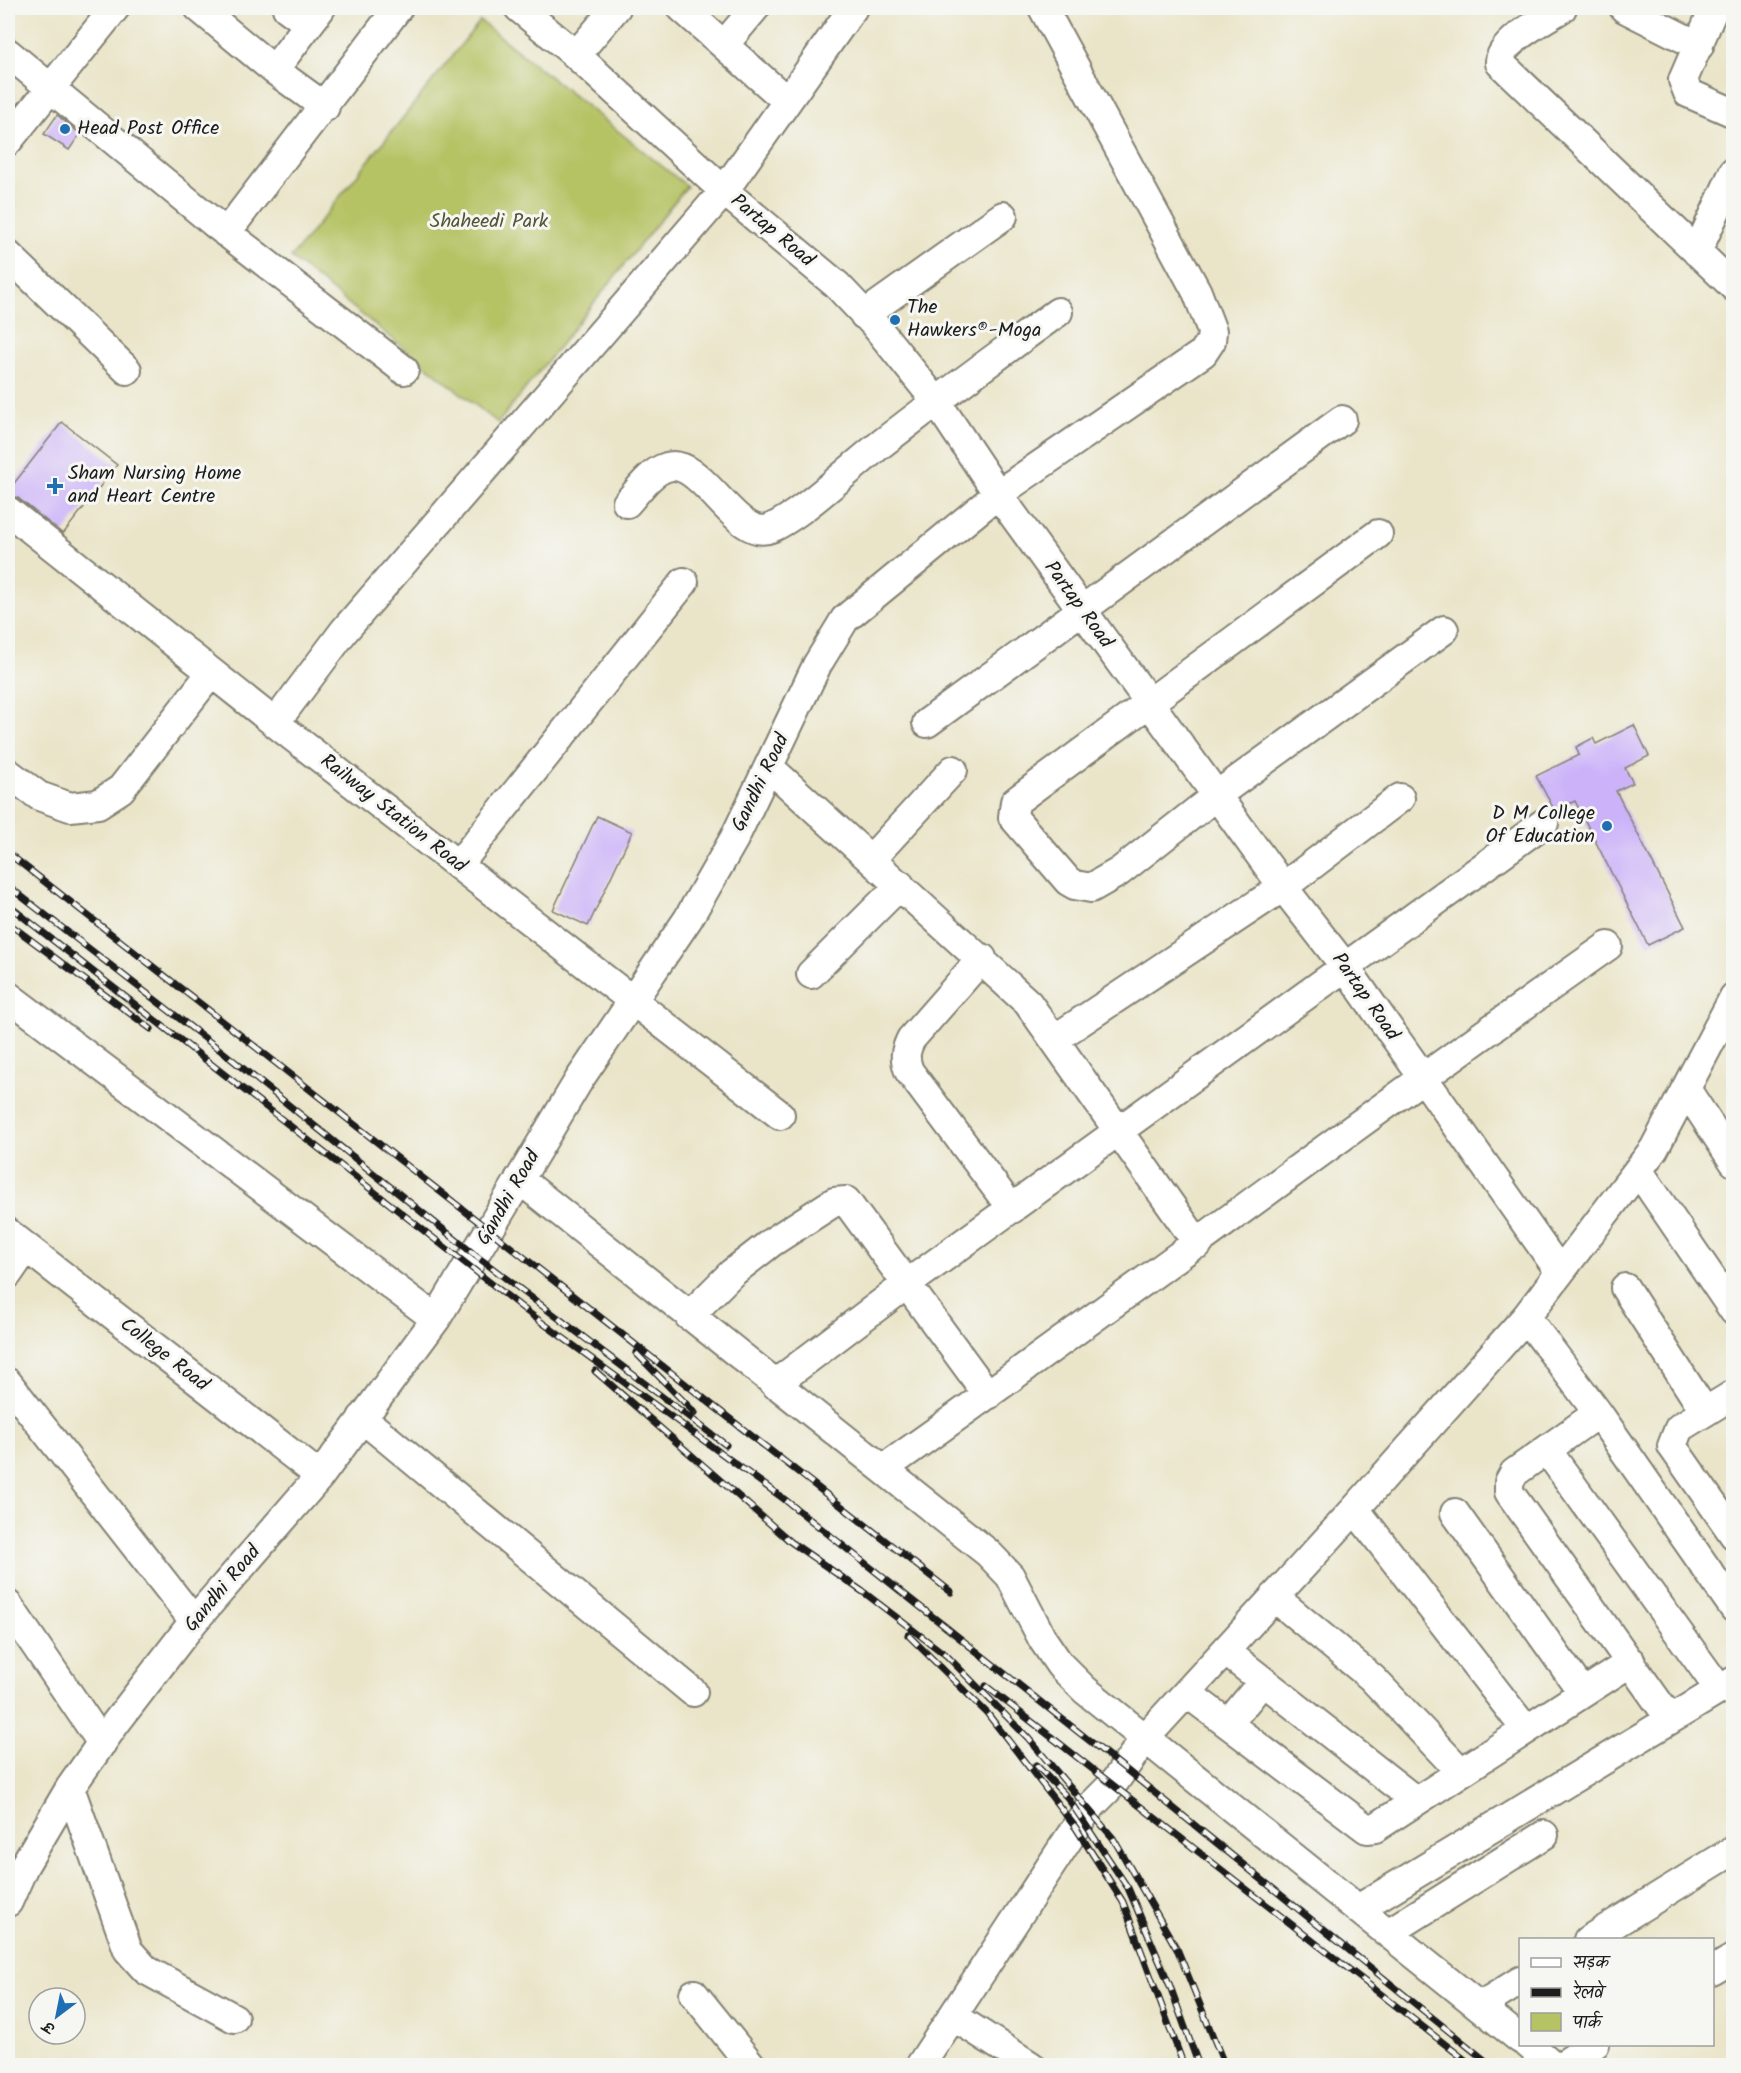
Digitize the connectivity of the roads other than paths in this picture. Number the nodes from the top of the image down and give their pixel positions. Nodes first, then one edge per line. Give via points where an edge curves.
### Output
1 (115, 8) edge
2 (199, 8) edge
3 (398, 8) edge
4 (519, 8) edge
5 (616, 8) edge
6 (682, 8) edge
7 (755, 8) edge
8 (853, 8) edge
9 (1043, 8) edge
10 (1562, 8) edge
11 (1624, 8) edge
12 (1714, 8) edge
13 (306, 13) edge
14 (724, 45) junction
15 (1699, 46) junction
16 (8, 53) edge
17 (576, 55) junction
18 (274, 70) junction
19 (50, 90) junction
20 (788, 101) junction
21 (325, 107) junction
22 (1734, 112) edge
23 (8, 141) edge
24 (1734, 171) edge
25 (724, 191) junction
26 (1003, 216) dead end
27 (226, 233) junction
28 (1697, 252) junction
29 (8, 255) edge
30 (1734, 287) edge
31 (1058, 312) dead end
32 (864, 315) junction
33 (127, 370) dead end
34 (404, 370) dead end
35 (936, 401) junction
36 (1342, 420) dead end
37 (998, 494) junction
38 (627, 503) dead end
39 (8, 511) edge
40 (1378, 534) dead end
41 (684, 582) dead end
42 (1082, 610) junction
43 (1444, 630) dead end
44 (211, 673) junction
45 (1148, 701) junction
46 (275, 723) junction
47 (927, 723) dead end
48 (770, 768) junction
49 (953, 770) dead end
50 (8, 773) edge
51 (1217, 795) junction
52 (1400, 798) dead end
53 (1544, 823) dead end
54 (871, 859) junction
55 (459, 864) junction
56 (900, 885) junction
57 (1283, 887) junction
58 (1608, 946) dead end
59 (982, 958) junction
60 (1346, 968) junction
61 (811, 974) dead end
62 (8, 996) edge
63 (1734, 997) edge
64 (631, 1000) junction
65 (1056, 1038) junction
66 (1421, 1077) junction
67 (1686, 1089) junction
68 (780, 1115) dead end
69 (1118, 1133) junction
70 (1734, 1161) edge
71 (1638, 1170) junction
72 (519, 1179) junction
73 (1012, 1209) junction
74 (17, 1241) edge
75 (1198, 1244) junction
76 (1560, 1272) junction
77 (8, 1274) edge
78 (907, 1284) junction
79 (1625, 1288) dead end
80 (1734, 1311) edge
81 (689, 1316) junction
82 (1526, 1317) junction
83 (436, 1319) junction
84 (8, 1383) edge
85 (775, 1384) junction
86 (1734, 1394) edge
87 (988, 1395) junction
88 (1705, 1412) junction
89 (1598, 1413) junction
90 (362, 1419) junction
91 (1547, 1450) junction
92 (883, 1469) junction
93 (320, 1476) junction
94 (1355, 1509) junction
95 (1455, 1514) dead end
96 (1734, 1535) edge
97 (1274, 1598) junction
98 (8, 1605) edge
99 (1734, 1608) edge
100 (194, 1621) junction
101 (1225, 1651) junction
102 (1631, 1662) junction
103 (1263, 1680) junction
104 (1726, 1685) edge
105 (693, 1692) dead end
106 (1187, 1693) junction
107 (1583, 1693) junction
108 (1670, 1719) junction
109 (1228, 1725) junction
110 (1526, 1730) junction
111 (1145, 1738) junction
112 (102, 1743) junction
113 (1461, 1772) junction
114 (70, 1788) junction
115 (1416, 1801) junction
116 (1544, 1835) dead end
117 (1734, 1850) edge
118 (10, 1887) edge
119 (1358, 1909) junction
120 (1388, 1933) junction
121 (1591, 1938) edge
122 (1734, 1958) edge
123 (1714, 1970) edge
124 (1519, 1982) edge
125 (694, 1994) dead end
126 (1480, 2006) junction
127 (952, 2016) junction
128 (234, 2018) dead end
129 (1519, 2037) edge
130 (1530, 2046) edge
131 (1592, 2046) edge
132 (752, 2066) edge
133 (920, 2066) edge
134 (1030, 2066) edge
135 (1554, 2066) edge
136 (1561, 2066) edge

1 - 19 street
2 - 18 street
3 - 21 street
4 - 17 street, Partap Road
5 - 17 street
6 - 14 street
7 - 14 street
8 - 20 street
9 - 37 street, Gandhi Road via 1197,292 1212,331 1210,341 1193,361
10 - 28 street via 1506,46 1500,63
11 - 15 street
12 - 15 street
13 - 18 street
14 - 20 street
15 - 22 street via 1683,88
16 - 19 street
17 - 25 street, Partap Road
18 - 21 street
19 - 23 street
19 - 27 street
20 - 25 street
21 - 27 street
24 - 28 street
25 - 32 street, Partap Road via 837,285
25 - 46 street via 344,631
26 - 32 street
27 - 34 street
28 - 30 street
29 - 33 street
31 - 35 street
32 - 35 street, Partap Road
35 - 37 street, Partap Road
35 - 38 street via 771,528 750,527 680,467 668,466 654,473
36 - 42 street
37 - 42 street, Partap Road
37 - 48 street, Gandhi Road via 845,619 816,665
39 - 44 street, Railway Station Road
40 - 45 street
41 - 55 street
42 - 45 street, Partap Road
42 - 47 street
43 - 51 street
44 - 46 street, Railway Station Road
44 - 50 street via 121,789 98,804 70,807 39,796
45 - 51 street, Partap Road
45 - 51 street via 1020,798 1012,810 1018,825 1068,881 1091,888 1119,872
46 - 55 street, Railway Station Road
48 - 54 street
48 - 64 street, Gandhi Road via 688,919
49 - 54 street
51 - 57 street, Partap Road
52 - 57 street
53 - 60 street
54 - 56 street
55 - 64 street, Railway Station Road
56 - 59 street
56 - 61 street
57 - 60 street, Partap Road
57 - 65 street
58 - 66 street
59 - 65 street via 1028,1003
59 - 73 street via 911,1039 905,1060 909,1071
60 - 66 street, Partap Road
60 - 69 street
62 - 83 street
63 - 67 street
64 - 68 street, Railway Station Road
64 - 72 street, Gandhi Road
65 - 69 street
66 - 75 street
66 - 76 street, Partap Road
67 - 70 street
67 - 71 street via 1654,1149
69 - 73 street
69 - 75 street
71 - 76 street
71 - 80 street
72 - 81 street
72 - 83 street, Gandhi Road
73 - 78 street
74 - 77 street
74 - 93 street, College Road
75 - 87 street
76 - 82 street
78 - 81 street via 851,1205 841,1200 732,1272
78 - 85 street
78 - 87 street
79 - 88 street
81 - 85 street
82 - 89 street
82 - 94 street
83 - 90 street, Gandhi Road
84 - 100 street
85 - 92 street
86 - 88 street
87 - 92 street
88 - 96 street via 1679,1428 1672,1446
89 - 91 street
89 - 99 street
90 - 93 street, Gandhi Road
90 - 105 street
91 - 102 street via 1514,1473 1509,1492
91 - 104 street
92 - 111 street via 988,1553 1010,1576 1059,1665
93 - 100 street, Gandhi Road
94 - 97 street
94 - 110 street
95 - 107 street
97 - 101 street
97 - 113 street via 1372,1678
98 - 112 street
100 - 112 street, Gandhi Road
101 - 103 street
101 - 106 street
102 - 107 street
102 - 108 street
103 - 109 street
103 - 115 street
104 - 108 street
106 - 109 street
106 - 111 street
107 - 110 street
108 - 119 street
109 - 115 street via 1367,1829 1375,1828
110 - 113 street
111 - 119 street
111 - 127 street via 1113,1784 1088,1809
112 - 114 street, Gandhi Road
113 - 115 street
114 - 118 street, Gandhi Road
114 - 128 street via 135,1961
116 - 120 street
117 - 121 street
119 - 120 street
120 - 126 street
122 - 123 street
124 - 126 street
125 - 132 street
126 - 129 street
127 - 133 street
127 - 134 street
130 - 135 street
131 - 136 street

